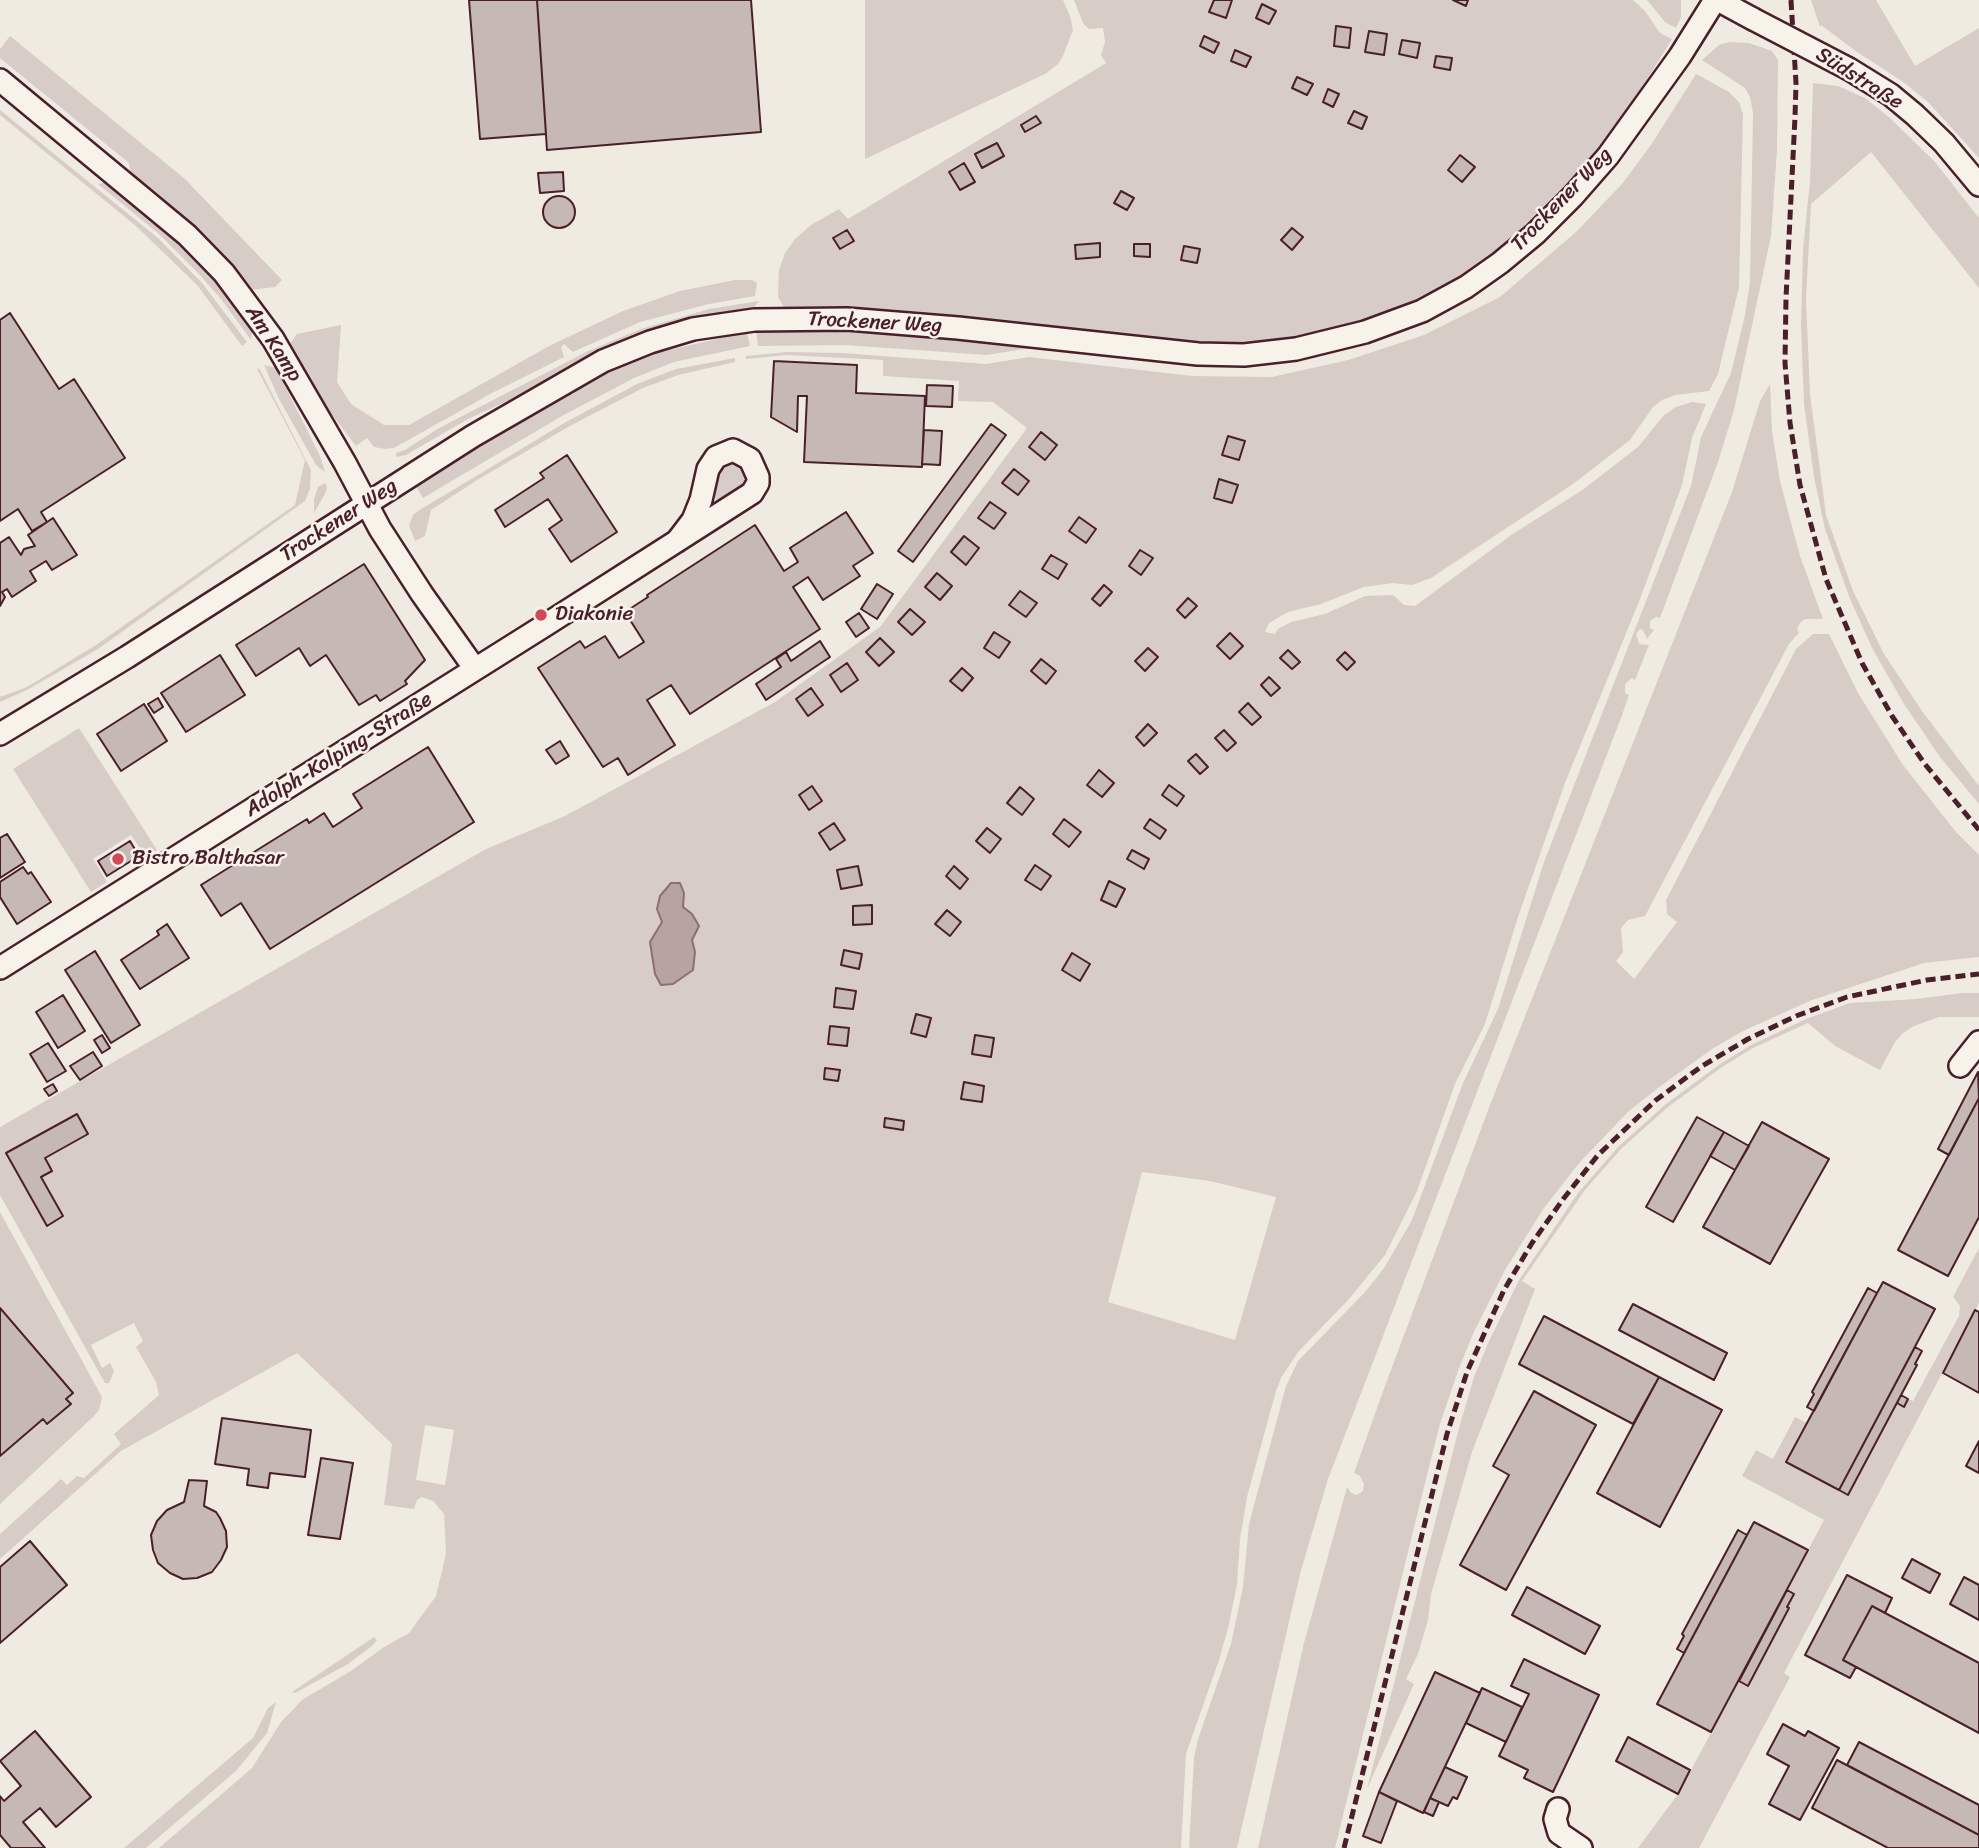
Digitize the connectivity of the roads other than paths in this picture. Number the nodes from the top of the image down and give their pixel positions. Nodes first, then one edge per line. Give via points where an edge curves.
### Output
1 (1716, 0) edge
2 (0, 80) edge
3 (1979, 185) edge
4 (366, 503) junction
5 (677, 541) dead end
6 (475, 669) junction
7 (0, 734) edge
8 (0, 968) edge
9 (1979, 1042) edge
10 (1959, 1066) dead end
11 (1558, 1809) dead end
12 (1581, 1848) edge

1 - 3 street, Südstraße, bridge via 1891,95 1944,143
1 - 4 street, Trockener Weg via 1608,156 1573,196 1500,263 1422,311 1365,332 1296,349 1244,355 847,319 772,319 693,329 603,362 483,429
2 - 4 street, Am Kamp via 187,235 224,273 273,339
4 - 6 street, Am Kamp
4 - 7 street, Trockener Weg
5 - 6 street, Adolph-Kolping-Straße
6 - 8 street, Adolph-Kolping-Straße
9 - 10 street
11 - 12 street via 1559,1833

